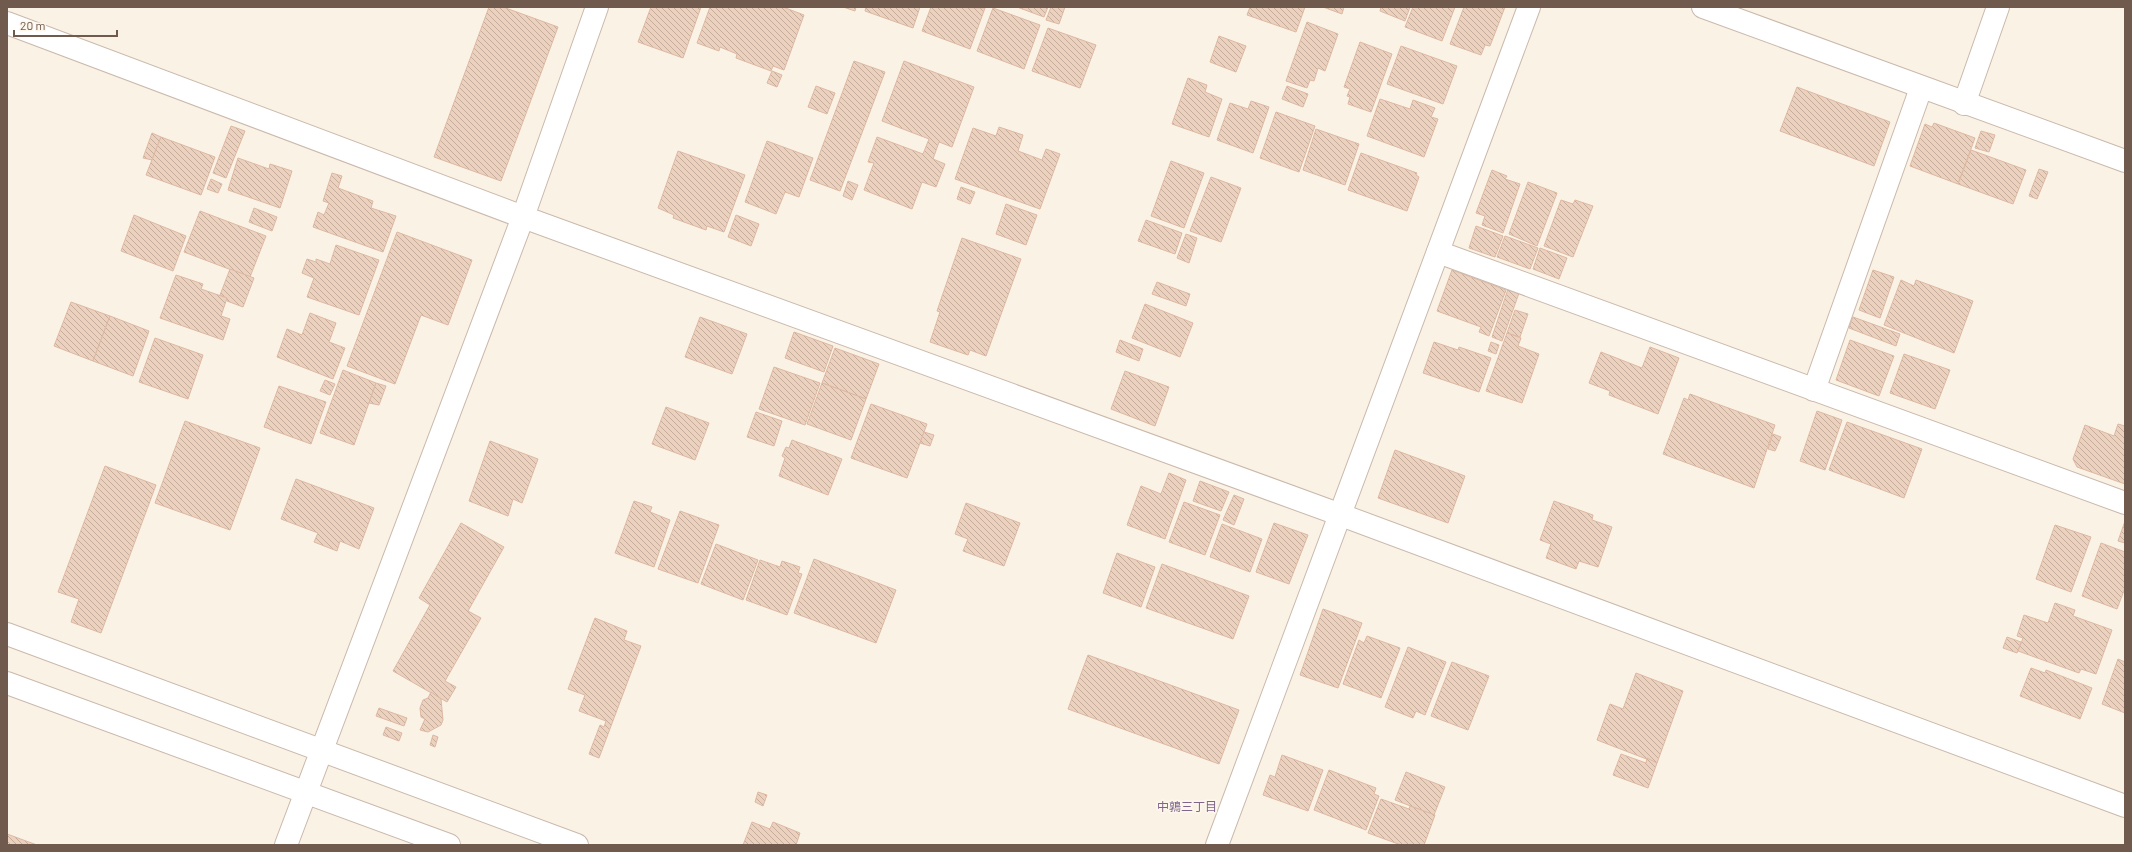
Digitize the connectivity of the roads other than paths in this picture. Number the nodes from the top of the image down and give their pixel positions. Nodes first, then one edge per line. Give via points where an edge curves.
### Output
1 (597, 7) edge
2 (1529, 7) edge
3 (1703, 7) edge
4 (1998, 7) edge
5 (7, 23) edge
6 (1922, 88) junction
7 (1964, 104) junction
8 (2125, 161) edge
9 (523, 217) junction
10 (1438, 252) junction
11 (1814, 390) junction
12 (2125, 503) edge
13 (1341, 515) junction
14 (7, 634) edge
15 (7, 683) edge
16 (321, 751) junction
17 (305, 792) junction
18 (2125, 806) edge
19 (286, 845) edge
20 (449, 845) edge
21 (577, 845) edge
22 (1217, 845) edge

1 - 9 street
2 - 10 street
3 - 6 street
4 - 7 street
5 - 9 street
6 - 7 street
6 - 11 street
7 - 8 street
9 - 13 street
9 - 16 street
10 - 11 street
10 - 13 street
11 - 12 street
13 - 18 street
13 - 22 street
14 - 16 street
15 - 17 street
16 - 17 street
16 - 21 street
17 - 19 street
17 - 20 street

